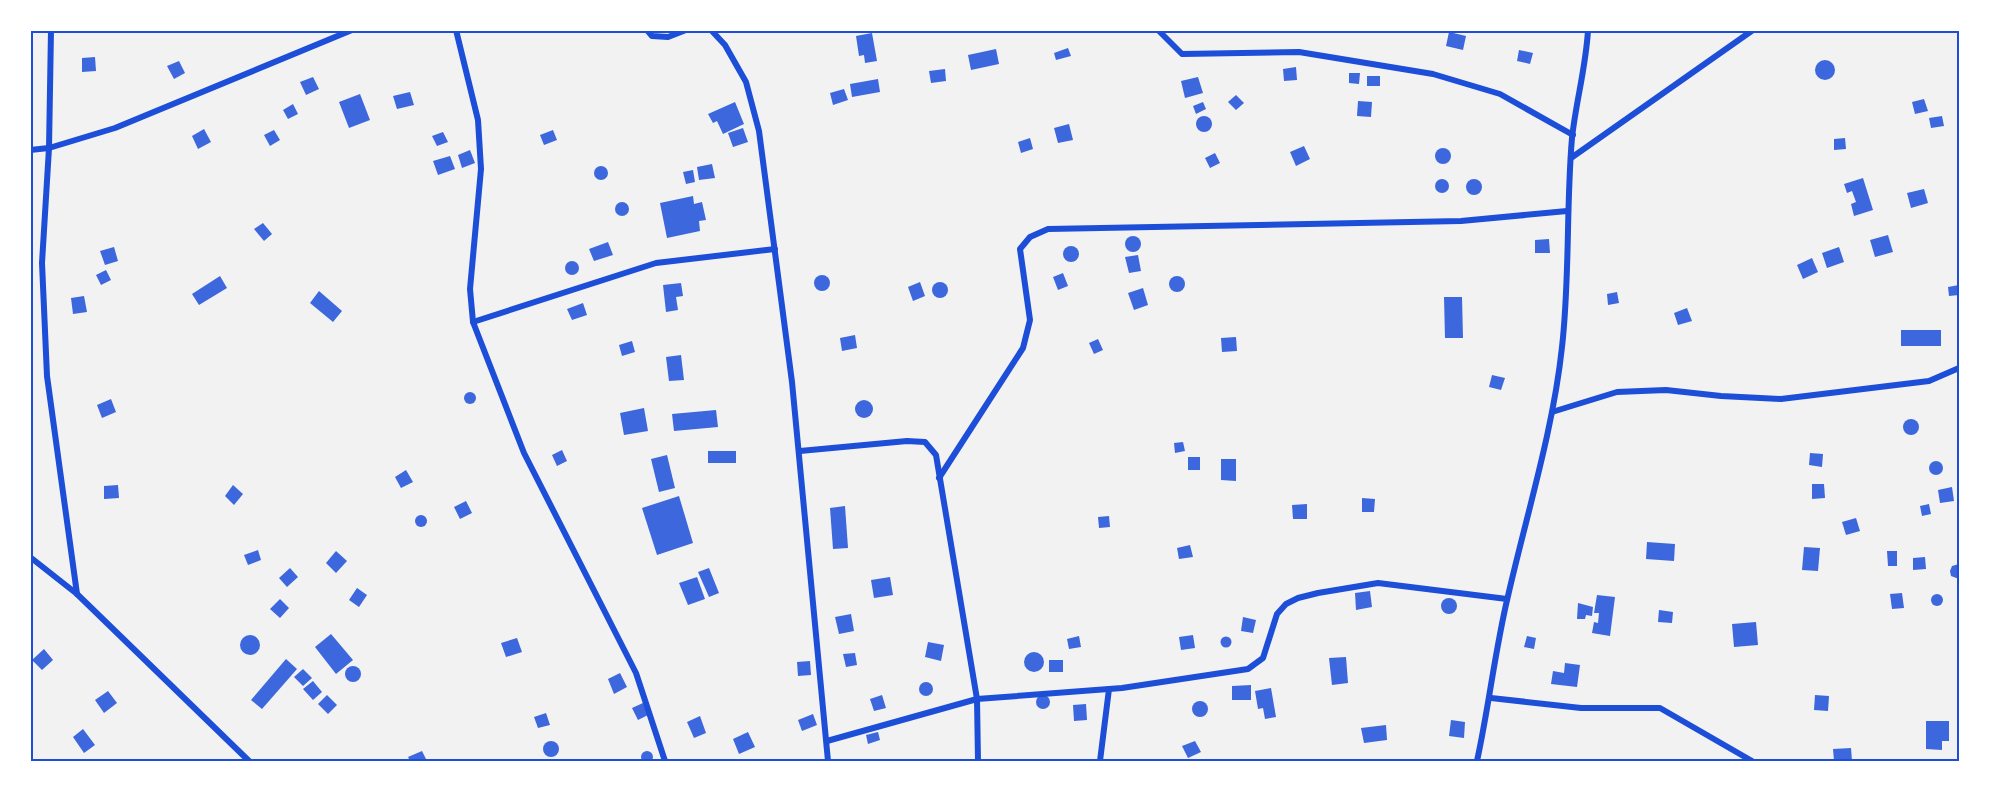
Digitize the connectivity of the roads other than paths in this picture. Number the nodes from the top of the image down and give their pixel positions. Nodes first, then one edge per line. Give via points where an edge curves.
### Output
1 (51, 30) edge
2 (352, 30) edge
3 (456, 30) edge
4 (647, 30) edge
5 (686, 30) edge
6 (711, 30) edge
7 (1158, 30) edge
8 (1588, 30) edge
9 (1753, 30) edge
10 (1573, 135) junction
11 (49, 148) junction
12 (30, 150) edge
13 (1571, 158) junction
14 (1567, 211) junction
15 (775, 249) junction
16 (473, 322) junction
17 (1959, 368) edge
18 (1552, 412) junction
19 (800, 451) junction
20 (939, 478) junction
21 (30, 557) edge
22 (77, 594) junction
23 (1507, 599) junction
24 (1109, 689) junction
25 (1491, 698) junction
26 (976, 699) junction
27 (827, 741) junction
28 (249, 761) edge
29 (666, 761) edge
30 (828, 761) edge
31 (978, 761) edge
32 (1100, 761) edge
33 (1477, 761) edge
34 (1752, 761) edge

1 - 11 street
2 - 11 street via 115,129
3 - 16 street via 478,120 482,169 470,289
4 - 5 street via 652,36 668,38
6 - 15 street via 725,45 746,82 759,131
7 - 10 street via 1182,54 1299,52 1433,74 1500,94
8 - 10 street
9 - 13 street
10 - 13 street
11 - 12 street
11 - 22 street via 42,263 47,376
13 - 14 street
14 - 18 street via 1567,285
14 - 20 street via 1461,221 1048,229 1030,237 1020,249 1030,320 1023,348
15 - 16 street via 656,262
15 - 19 street
16 - 29 street via 524,453 636,673
17 - 18 street via 1929,381 1781,399 1665,390 1617,392
18 - 23 street
19 - 20 street via 926,442 936,455
19 - 27 street
20 - 26 street
21 - 22 street
22 - 28 street
23 - 24 street via 1378,583 1318,593 1286,604 1277,614 1263,658 1248,669
23 - 25 street
24 - 26 street
24 - 32 street
25 - 33 street
25 - 34 street via 1581,708 1660,708
26 - 27 street
26 - 31 street
27 - 30 street

